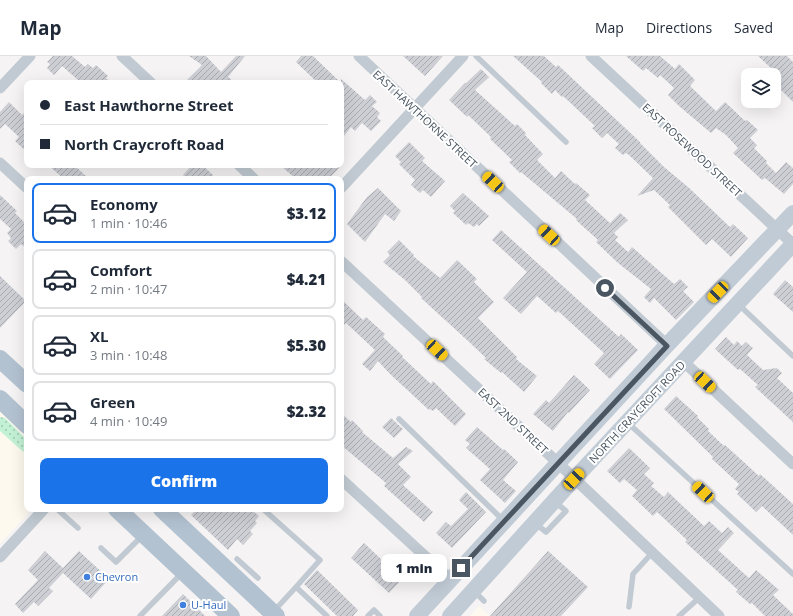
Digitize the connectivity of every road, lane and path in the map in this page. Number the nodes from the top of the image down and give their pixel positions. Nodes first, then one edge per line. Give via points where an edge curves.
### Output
1 (30, 56) edge
2 (122, 56) edge
3 (359, 56) edge
4 (463, 56) edge
5 (476, 56) edge
6 (591, 56) edge
7 (148, 80) edge
8 (0, 88) edge
9 (414, 108) junction
10 (566, 142) dead end
11 (0, 163) edge
12 (242, 168) edge
13 (251, 176) edge
14 (24, 185) edge
15 (344, 185) edge
16 (793, 213) edge
17 (777, 230) junction
18 (793, 244) edge
19 (344, 264) edge
20 (738, 304) junction
21 (667, 346) junction
22 (793, 356) edge
23 (0, 359) edge
24 (684, 362) junction
25 (24, 381) edge
26 (0, 399) edge
27 (399, 419) dead end
28 (24, 421) edge
29 (628, 422) junction
30 (558, 463) junction
31 (793, 464) edge
32 (574, 479) junction
33 (344, 482) edge
34 (41, 512) edge
35 (60, 512) edge
36 (120, 512) edge
37 (165, 512) edge
38 (266, 512) edge
39 (505, 521) junction
40 (78, 528) dead end
41 (144, 534) junction
42 (101, 548) dead end
43 (652, 553) junction
44 (0, 557) edge
45 (237, 559) dead end
46 (184, 572) junction
47 (793, 574) edge
48 (258, 578) dead end
49 (450, 580) junction
50 (296, 587) junction
51 (699, 598) junction
52 (630, 607) dead end
53 (274, 614) edge
54 (140, 616) edge
55 (231, 616) edge
56 (327, 616) edge
57 (368, 616) edge
58 (380, 616) edge
59 (418, 616) edge
60 (450, 616) edge
61 (679, 616) edge
62 (719, 616) edge

1 - 8 street
2 - 7 street
3 - 9 street, EAST HAWTHORNE STREET
4 - 9 street
5 - 10 lane
6 - 17 street, EAST ROSEWOOD STREET
9 - 15 street
9 - 21 street, EAST HAWTHORNE STREET
11 - 14 street
12 - 13 street
16 - 17 main road
17 - 18 street, EAST ROSEWOOD STREET
17 - 21 main road
18 - 20 main road, NORTH CRAYCROFT ROAD
19 - 30 street, EAST 2ND STREET
20 - 22 lane
20 - 24 main road, NORTH CRAYCROFT ROAD
21 - 30 main road
23 - 25 main road
24 - 29 main road, NORTH CRAYCROFT ROAD
24 - 31 street
26 - 28 main road
27 - 39 lane
29 - 32 main road, NORTH CRAYCROFT ROAD
29 - 47 lane
30 - 32 street, EAST 2ND STREET
30 - 39 main road
32 - 43 street, EAST 2ND STREET
32 - 60 main road, NORTH CRAYCROFT ROAD via 560,506 541,527 478,596
33 - 49 street
34 - 44 street
35 - 40 lane
36 - 41 main road
37 - 53 main road
38 - 50 lane via 320,560
39 - 49 main road
41 - 42 lane via 116,562
41 - 46 main road
43 - 51 street, EAST 2ND STREET
43 - 52 lane via 633,574
45 - 48 lane
46 - 54 lane
46 - 55 main road
49 - 59 main road
50 - 53 lane
50 - 56 lane
51 - 61 lane
51 - 62 street, EAST 2ND STREET
57 - 58 lane via 374,610

